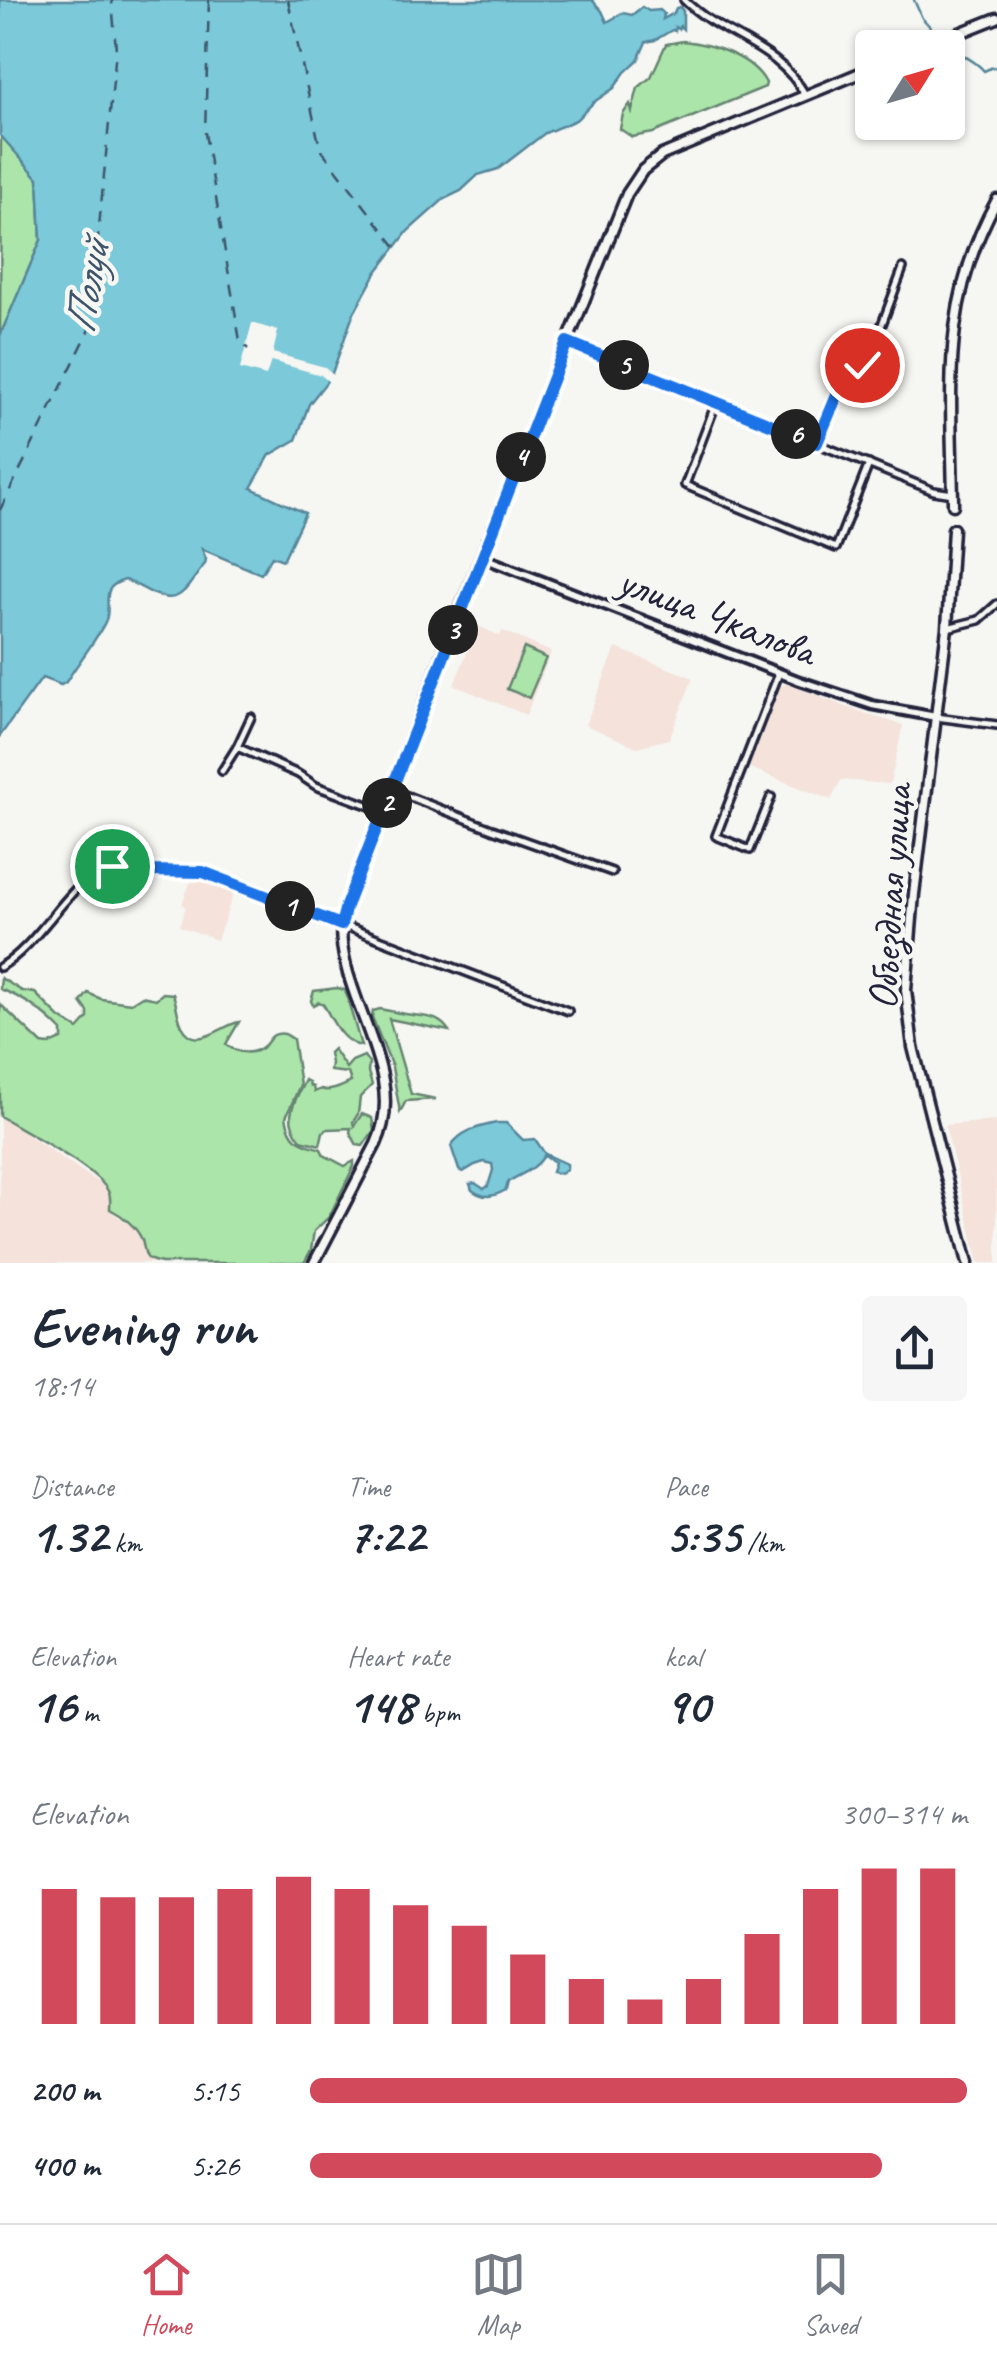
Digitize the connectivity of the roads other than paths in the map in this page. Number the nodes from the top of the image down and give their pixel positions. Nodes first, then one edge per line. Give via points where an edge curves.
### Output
1 (684, 0) edge
2 (996, 18) edge
3 (965, 31) edge
4 (855, 75) edge
5 (806, 96) junction
6 (997, 200) edge
7 (903, 268) dead end
8 (567, 342) junction
9 (716, 402) junction
10 (817, 443) junction
11 (869, 464) junction
12 (953, 494) junction
13 (954, 505) dead end
14 (954, 529) dead end
15 (481, 557) junction
16 (997, 604) edge
17 (947, 628) junction
18 (778, 673) junction
19 (251, 717) dead end
20 (936, 717) junction
21 (997, 725) edge
22 (237, 747) junction
23 (222, 771) dead end
24 (392, 790) junction
25 (771, 798) dead end
26 (384, 811) junction
27 (612, 872) dead end
28 (341, 925) junction
29 (0, 967) edge
30 (568, 1011) dead end
31 (314, 1263) edge
32 (968, 1263) edge

1 - 5 street via 782,64
2 - 3 main road
4 - 5 main road
5 - 8 main road via 668,152 643,170
6 - 12 main road via 969,263 954,326
7 - 10 street via 872,351 838,393
8 - 9 street
8 - 15 main road
9 - 10 street
9 - 11 street via 686,486 836,548
10 - 11 street
11 - 12 street
12 - 13 main road
14 - 17 main road, Объездная улица
15 - 18 street, улица Чкалова
15 - 24 main road
16 - 17 street via 979,620
17 - 20 main road, Объездная улица
18 - 20 street, улица Чкалова via 858,702
18 - 25 street via 716,836 750,850
19 - 22 street
20 - 21 street
20 - 32 main road, Объездная улица via 907,1000
22 - 23 street
22 - 26 street
24 - 26 main road
24 - 27 street
26 - 28 main road
28 - 29 street via 212,875 120,866 90,876 27,947
28 - 30 street
28 - 31 main road via 382,1077 385,1118

